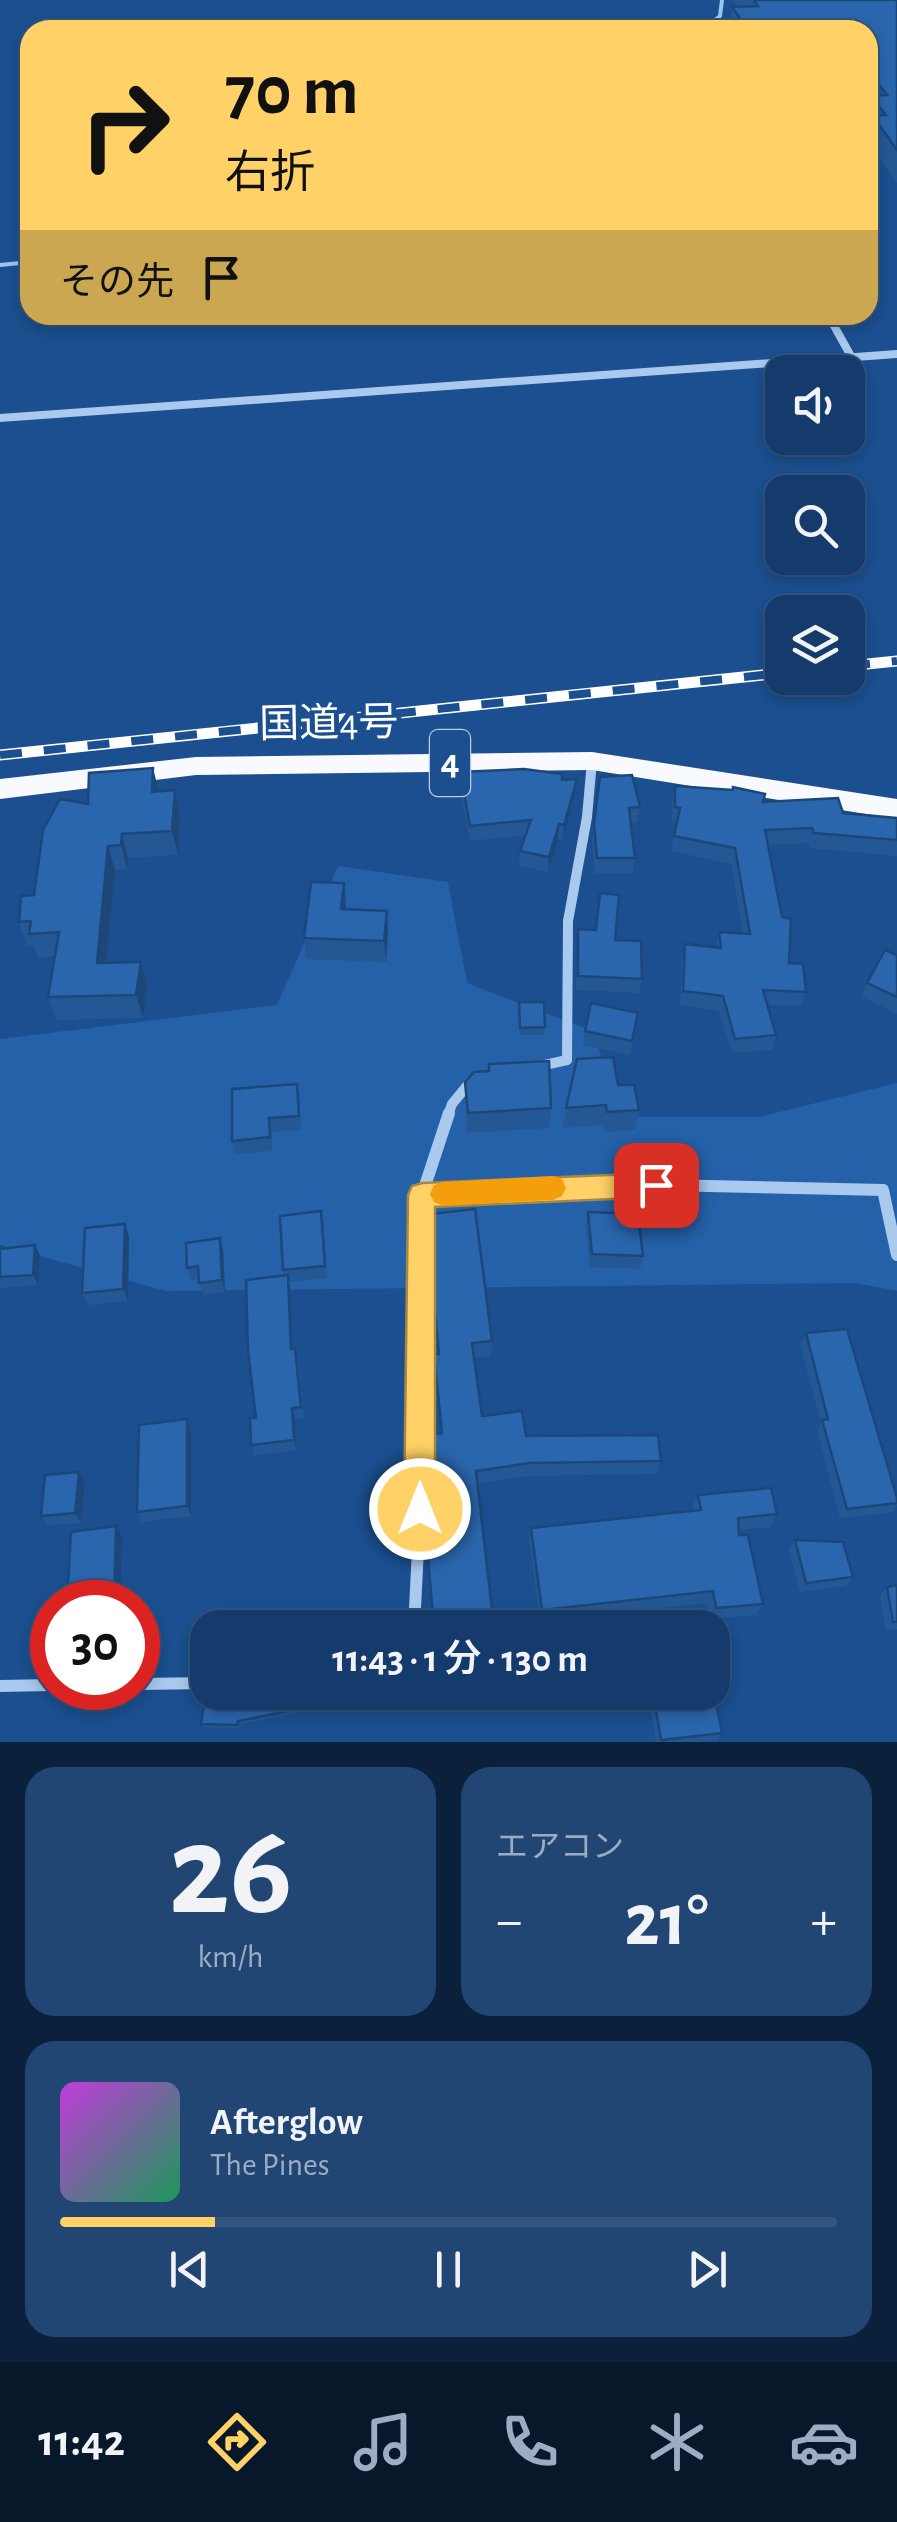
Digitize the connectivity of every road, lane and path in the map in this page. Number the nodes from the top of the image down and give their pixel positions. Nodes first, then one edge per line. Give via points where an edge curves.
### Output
1 (834, 325) edge
2 (897, 354) edge
3 (850, 355) edge
4 (865, 357) edge
5 (765, 364) edge
6 (0, 418) edge
7 (592, 762) junction
8 (0, 790) edge
9 (897, 809) edge
10 (527, 1068) edge
11 (476, 1076) edge
12 (422, 1195) junction
13 (897, 1255) edge
14 (415, 1610) edge
15 (190, 1683) edge
16 (160, 1684) edge
17 (30, 1685) edge
18 (0, 1686) edge

1 - 3 street
2 - 4 street
5 - 6 street
7 - 8 highway, 国道4号 / 4 via 196,766
7 - 9 highway, 国道4号 / 4
7 - 10 street via 568,921 567,1060
11 - 12 street via 452,1104
12 - 13 street via 618,1184 882,1190
12 - 14 street
15 - 16 street
17 - 18 street

